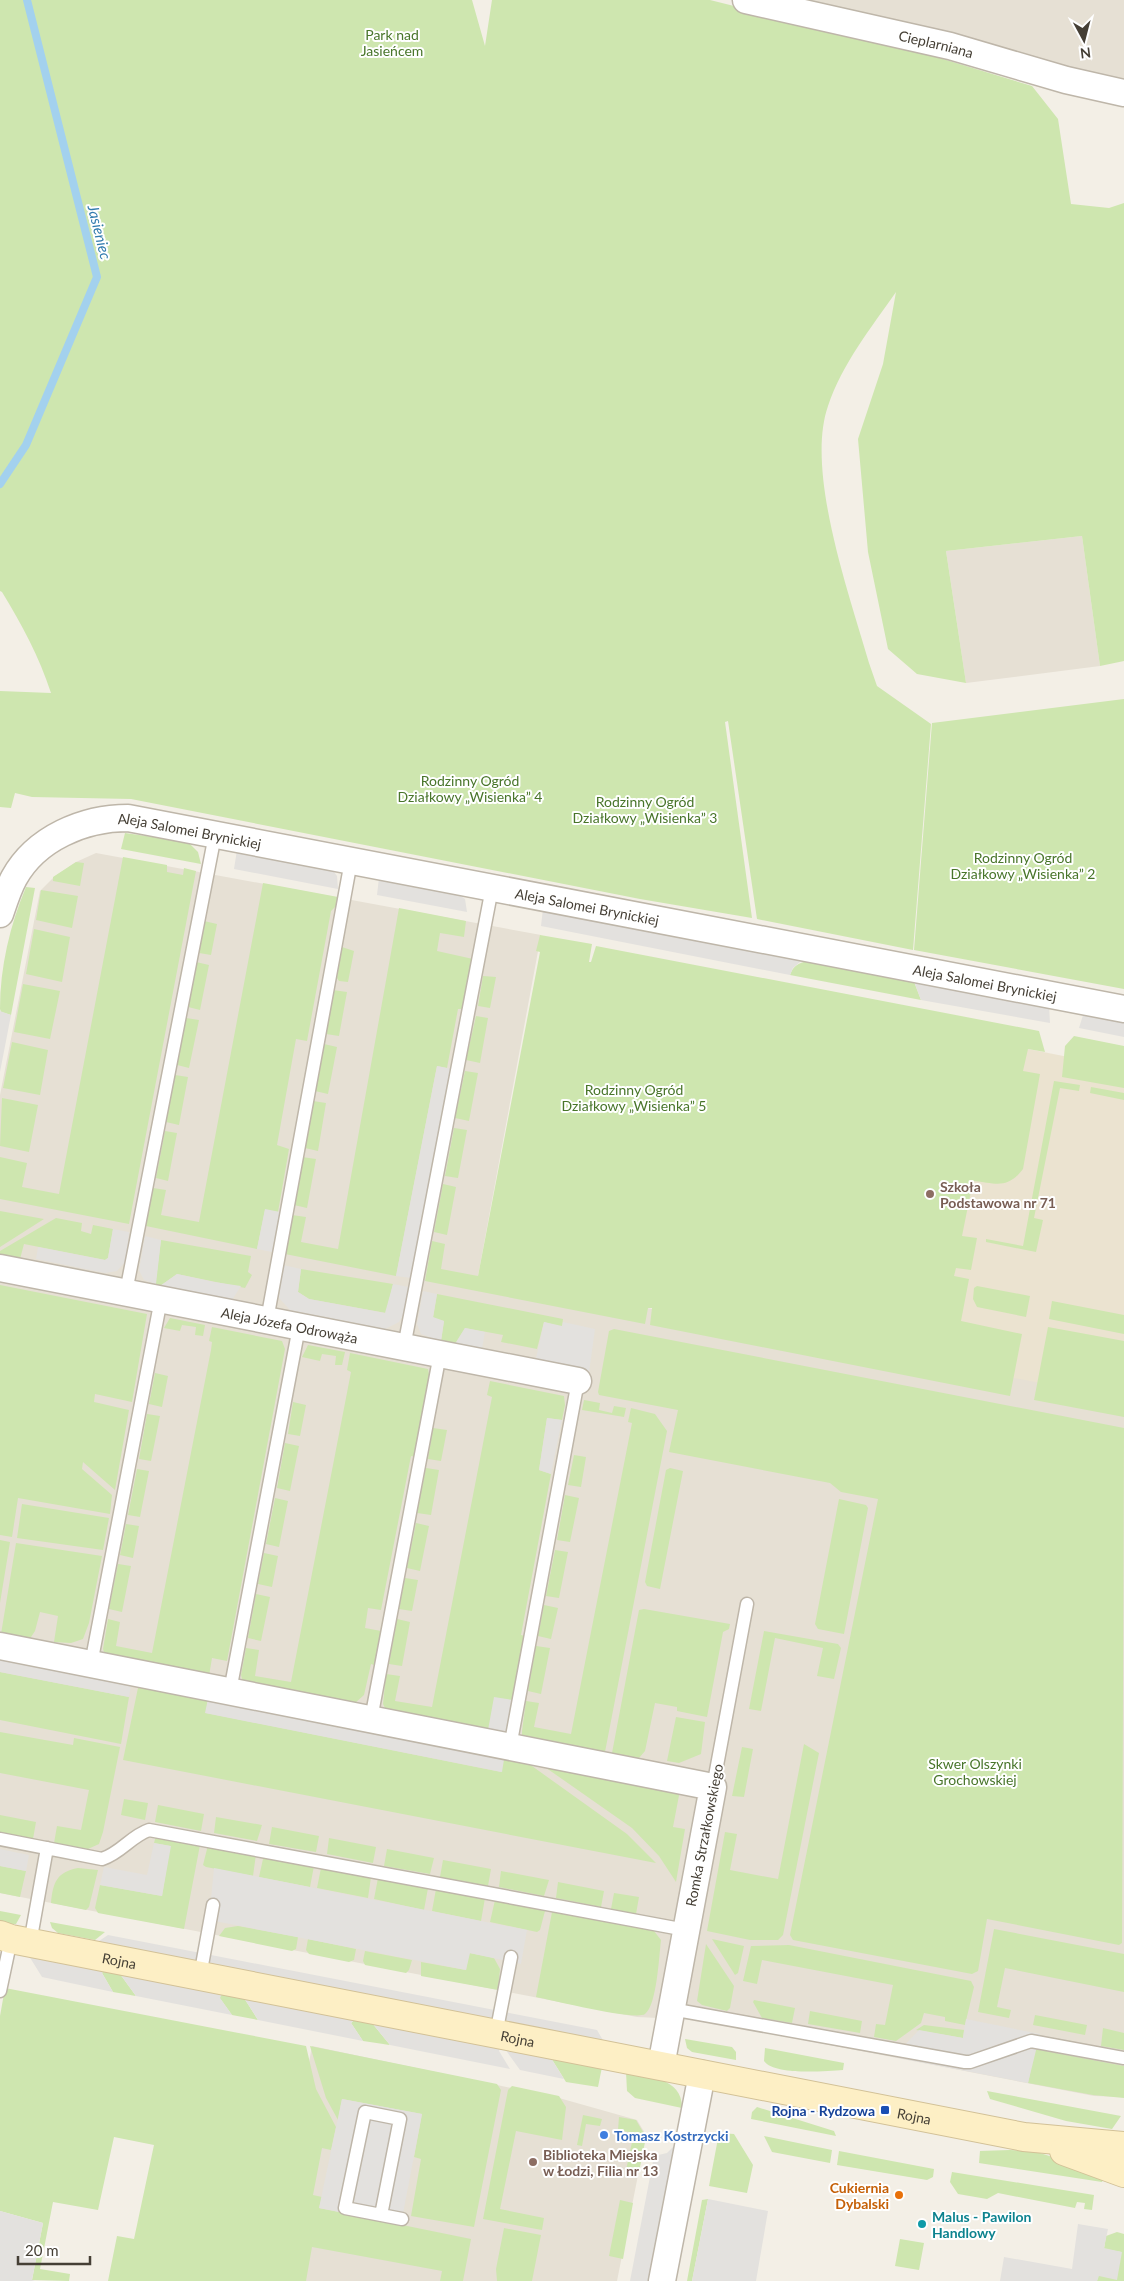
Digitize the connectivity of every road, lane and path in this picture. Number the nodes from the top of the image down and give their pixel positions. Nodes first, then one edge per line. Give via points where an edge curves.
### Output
1 (746, 0) edge
2 (1124, 93) edge
3 (215, 835) junction
4 (351, 861) junction
5 (492, 888) junction
6 (0, 914) edge
7 (1124, 1010) edge
8 (0, 1268) edge
9 (126, 1292) junction
10 (161, 1299) junction
11 (266, 1320) junction
12 (300, 1327) junction
13 (404, 1347) junction
14 (440, 1354) junction
15 (578, 1381) joint
16 (747, 1604) dead end
17 (0, 1646) edge
18 (91, 1664) junction
19 (230, 1692) junction
20 (371, 1719) junction
21 (510, 1747) junction
22 (713, 1787) junction
23 (0, 1839) edge
24 (47, 1848) junction
25 (213, 1905) dead end
26 (686, 1930) junction
27 (10, 1939) edge
28 (511, 1957) dead end
29 (200, 1976) junction
30 (0, 1991) edge
31 (672, 2009) junction
32 (496, 2034) junction
33 (1124, 2058) edge
34 (661, 2066) junction
35 (702, 2074) junction
36 (1024, 2137) junction
37 (1124, 2146) edge
38 (1124, 2173) edge
39 (381, 2215) junction
40 (402, 2220) dead end
41 (662, 2281) edge

1 - 2 street, Cieplarniana via 950,46 1066,80
3 - 4 street, Aleja Salomei Brynickiej
3 - 6 street, Aleja Salomei Brynickiej via 148,820 121,818 89,822 53,839 34,853 18,871
3 - 9 lane
4 - 5 street, Aleja Salomei Brynickiej
4 - 11 lane
5 - 7 street, Aleja Salomei Brynickiej
5 - 13 lane
8 - 9 street, Aleja Józefa Odrowąża
9 - 10 street, Aleja Józefa Odrowąża
10 - 11 street, Aleja Józefa Odrowąża
10 - 18 lane
11 - 12 street, Aleja Józefa Odrowąża
12 - 13 street, Aleja Józefa Odrowąża
12 - 19 lane
13 - 14 street, Aleja Józefa Odrowąża
14 - 15 street, Aleja Józefa Odrowąża
14 - 20 lane
15 - 21 lane
16 - 22 lane, Romka Strzałkowskiego
17 - 18 street
18 - 19 street
19 - 20 street
20 - 21 street
21 - 22 street
22 - 26 street, Romka Strzałkowskiego
23 - 24 lane
24 - 26 lane via 102,1859 115,1855 136,1835 149,1830
24 - 27 lane
25 - 29 lane
26 - 31 street, Romka Strzałkowskiego
27 - 29 street, Rojna
27 - 30 lane
28 - 32 lane
29 - 32 street, Rojna
31 - 33 lane via 965,2062 1030,2041
31 - 34 street, Romka Strzałkowskiego
32 - 34 street, Rojna
34 - 35 street, Rojna
35 - 36 street, Rojna
35 - 41 street
36 - 37 street, Rojna
36 - 38 street, Rojna
39 - 39 lane via 400,2119 365,2112 345,2208
39 - 40 lane

